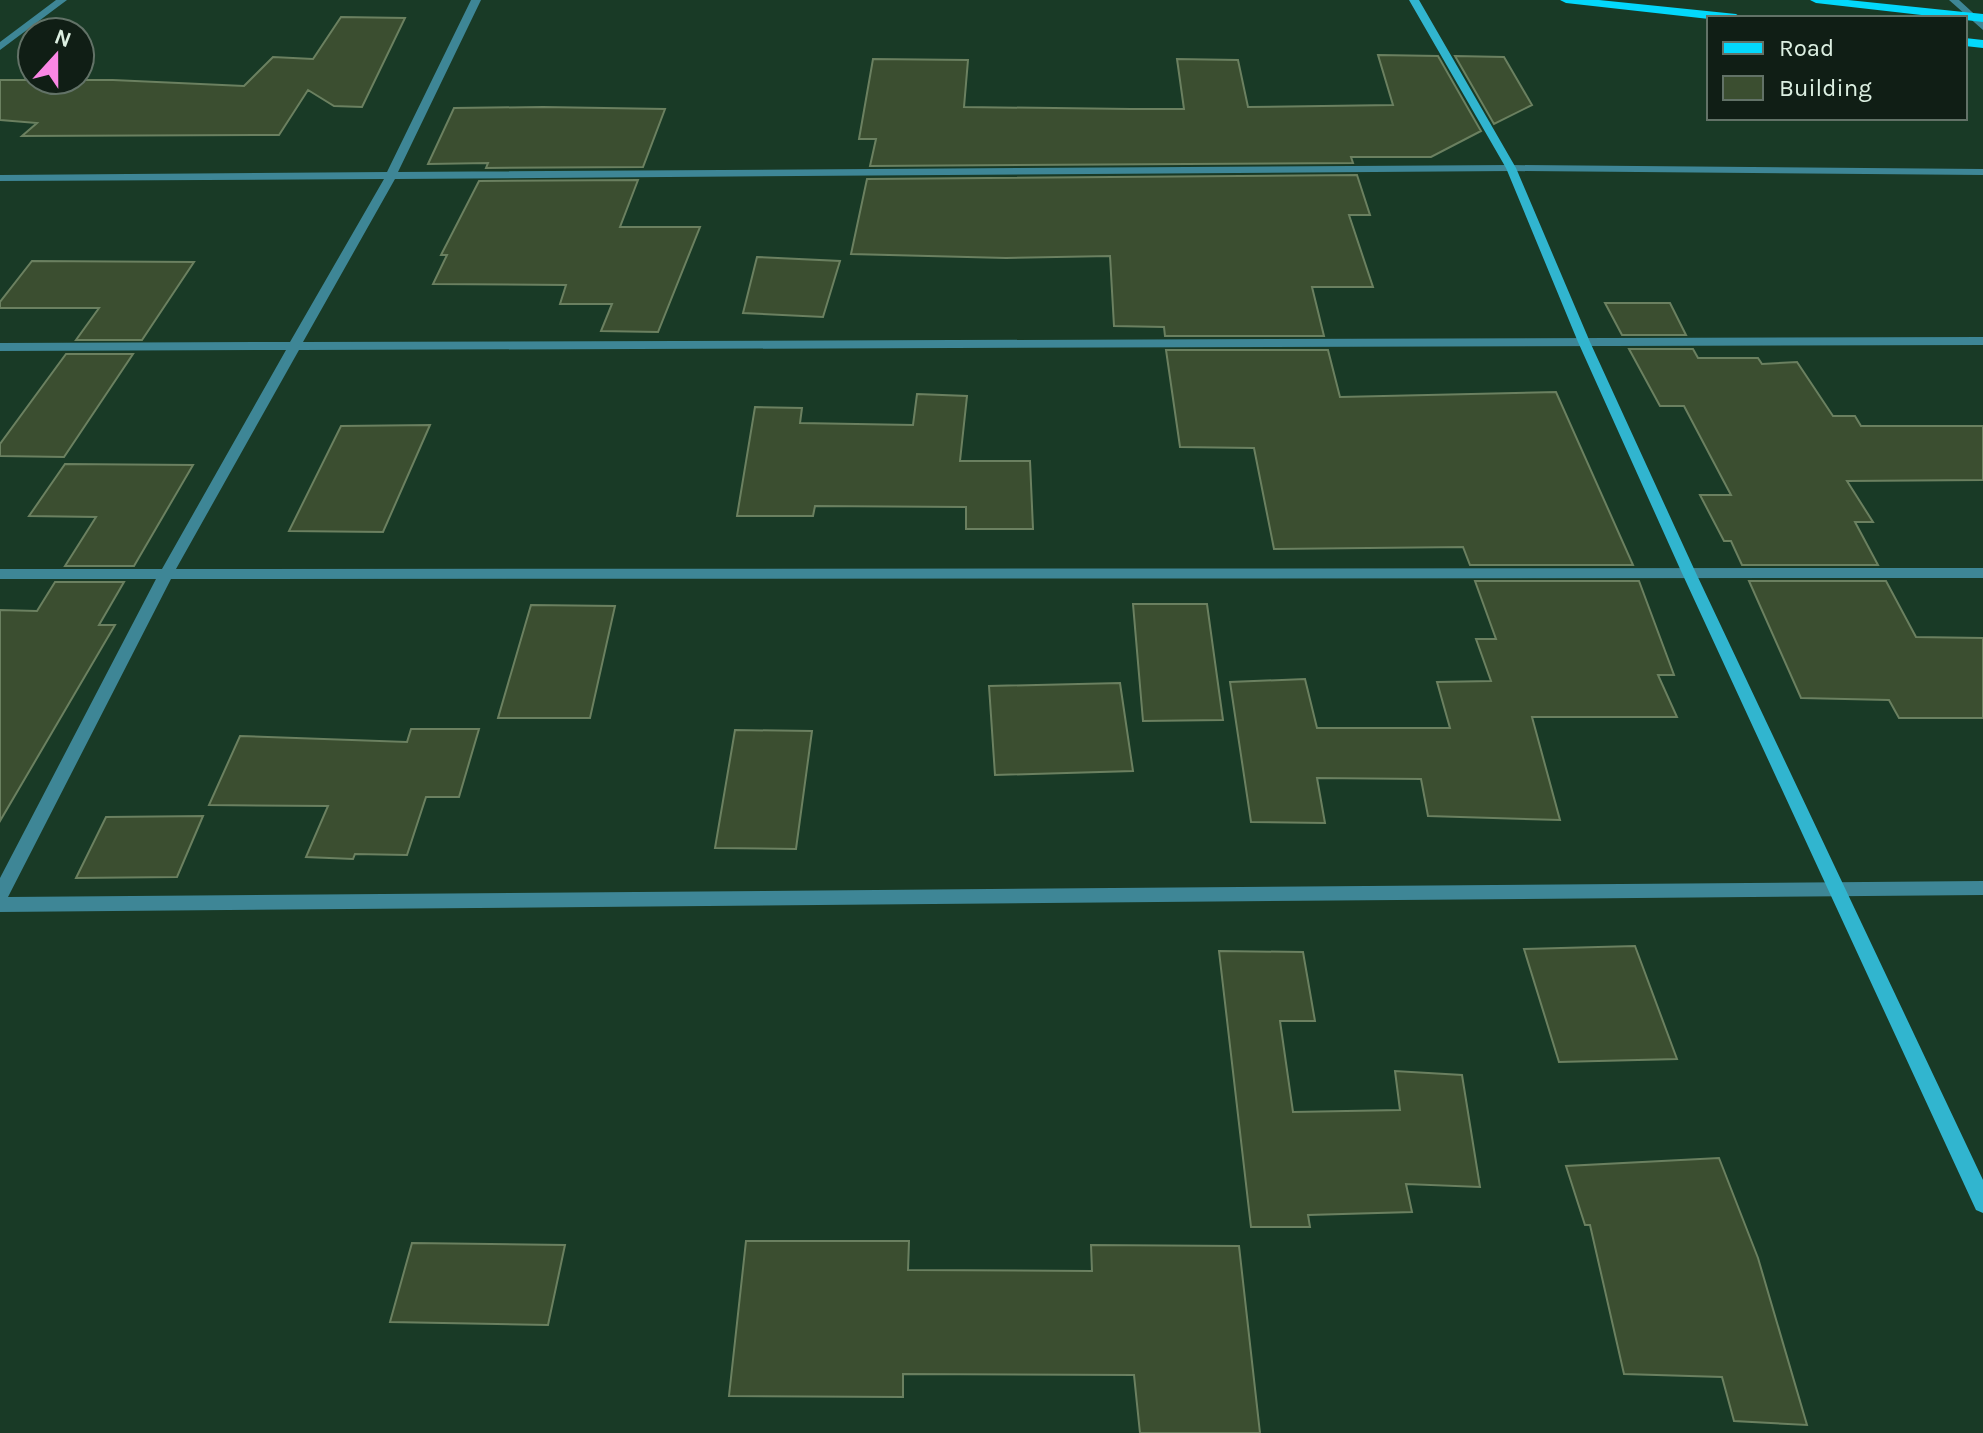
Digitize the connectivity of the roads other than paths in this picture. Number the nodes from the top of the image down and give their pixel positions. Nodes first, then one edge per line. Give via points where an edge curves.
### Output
1 (62, 0) edge
2 (476, 0) edge
3 (1414, 0) edge
4 (1566, 0) edge
5 (1816, 0) edge
6 (1954, 0) edge
7 (1717, 16) edge
8 (1960, 16) edge
9 (1978, 18) edge
10 (1983, 27) edge
11 (0, 47) edge
12 (1511, 168) junction
13 (1983, 172) edge
14 (390, 177) junction
15 (0, 178) edge
16 (1983, 341) edge
17 (1584, 342) junction
18 (295, 346) junction
19 (0, 347) edge
20 (1688, 571) junction
21 (1983, 573) edge
22 (0, 574) edge
23 (166, 574) junction
24 (1983, 888) edge
25 (1838, 890) junction
26 (0, 895) edge
27 (0, 905) edge
28 (1983, 1203) edge

1 - 11 street
2 - 14 street
3 - 12 main road
4 - 7 main road
5 - 8 main road
6 - 9 street
9 - 10 street
12 - 13 street
12 - 14 street
12 - 17 main road
14 - 15 street
14 - 18 street
16 - 17 street
17 - 18 street
17 - 20 main road
18 - 19 street
18 - 23 street
20 - 21 street
20 - 23 street
20 - 25 main road
22 - 23 street
23 - 26 street
24 - 25 street
25 - 27 street
25 - 28 main road

